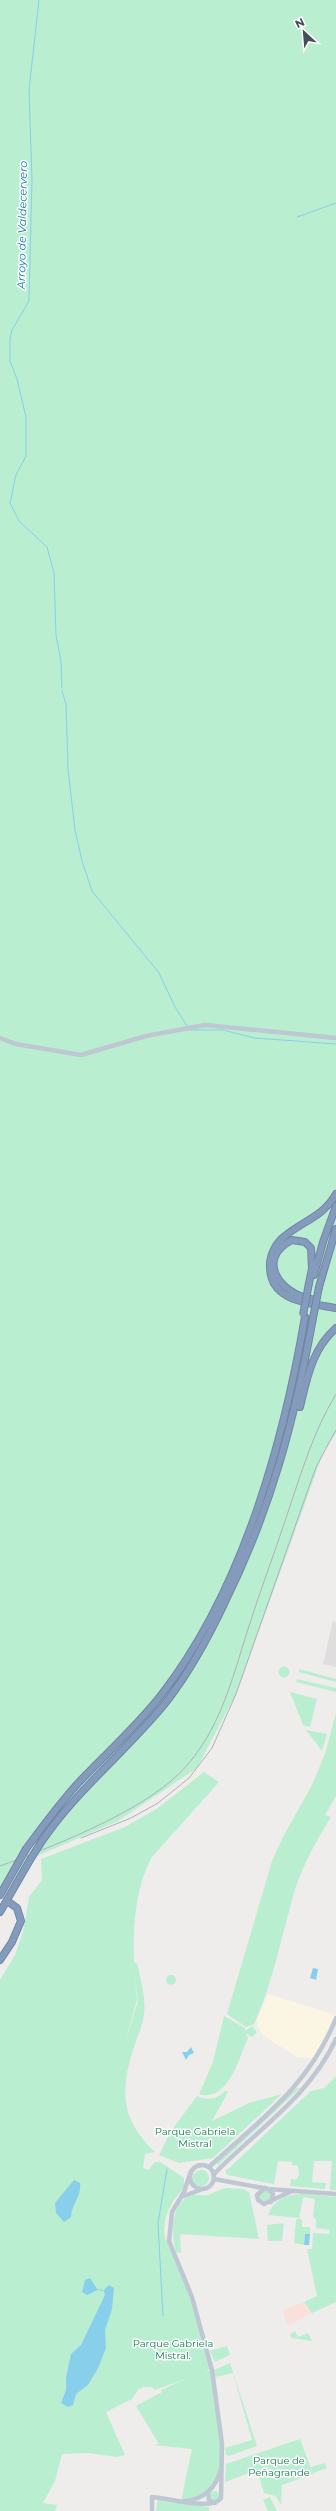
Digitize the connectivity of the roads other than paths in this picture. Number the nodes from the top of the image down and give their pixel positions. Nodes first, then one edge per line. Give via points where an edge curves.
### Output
1 (0, 1038) edge
2 (336, 1038) edge
3 (336, 1194) edge
4 (336, 1206) edge
5 (336, 1229) edge
6 (310, 1284) junction
7 (336, 1304) edge
8 (336, 1308) edge
9 (336, 1328) edge
10 (282, 1462) junction
11 (0, 1895) edge
12 (10, 1904) dead end
13 (0, 1912) edge
14 (0, 1960) edge
15 (336, 2018) edge
16 (336, 2039) edge
17 (209, 2167) junction
18 (192, 2171) junction
19 (214, 2174) junction
20 (214, 2180) junction
21 (246, 2184) junction
22 (266, 2188) junction
23 (200, 2190) junction
24 (295, 2190) junction
25 (336, 2194) edge
26 (257, 2196) junction
27 (180, 2198) junction
28 (271, 2202) junction
29 (222, 2463) junction
30 (209, 2492) junction
31 (221, 2495) junction
32 (183, 2502) junction
33 (216, 2503) junction
34 (152, 2511) edge

1 - 2 street via 16,1044 81,1055 141,1037 205,1025
3 - 8 highway via 322,1212 281,1240 272,1254 270,1267 273,1280 283,1294 300,1302
4 - 6 highway
5 - 10 highway, bridge via 319,1287 296,1408
6 - 7 highway via 311,1248 305,1242 292,1240 281,1247 275,1261 274,1269 280,1284 300,1297
6 - 11 highway, bridge via 298,1360 274,1460 231,1573 194,1646 160,1696 61,1803 26,1849
9 - 10 highway via 320,1345 313,1358 300,1410
10 - 13 highway, bridge via 239,1575 201,1650 167,1701 69,1806 40,1844
12 - 14 highway via 17,1908 21,1921 12,1942
15 - 17 street via 322,2050 303,2078 284,2100
16 - 19 street via 303,2089
17 - 18 street via 199,2166
17 - 19 street
18 - 23 street via 191,2183
18 - 27 street
19 - 20 street
20 - 21 street
20 - 23 street via 209,2188
21 - 22 street
21 - 26 street
22 - 24 street
22 - 26 street via 260,2190
22 - 28 street via 273,2194
23 - 27 street
24 - 25 street
24 - 28 street
26 - 28 street via 261,2204
27 - 29 street via 170,2218 169,2241 192,2297 212,2370
29 - 30 street via 219,2476
29 - 31 street
30 - 31 street via 217,2490
30 - 32 street
30 - 33 street via 208,2500
31 - 33 street
32 - 33 street via 208,2506
32 - 34 street via 152,2497

